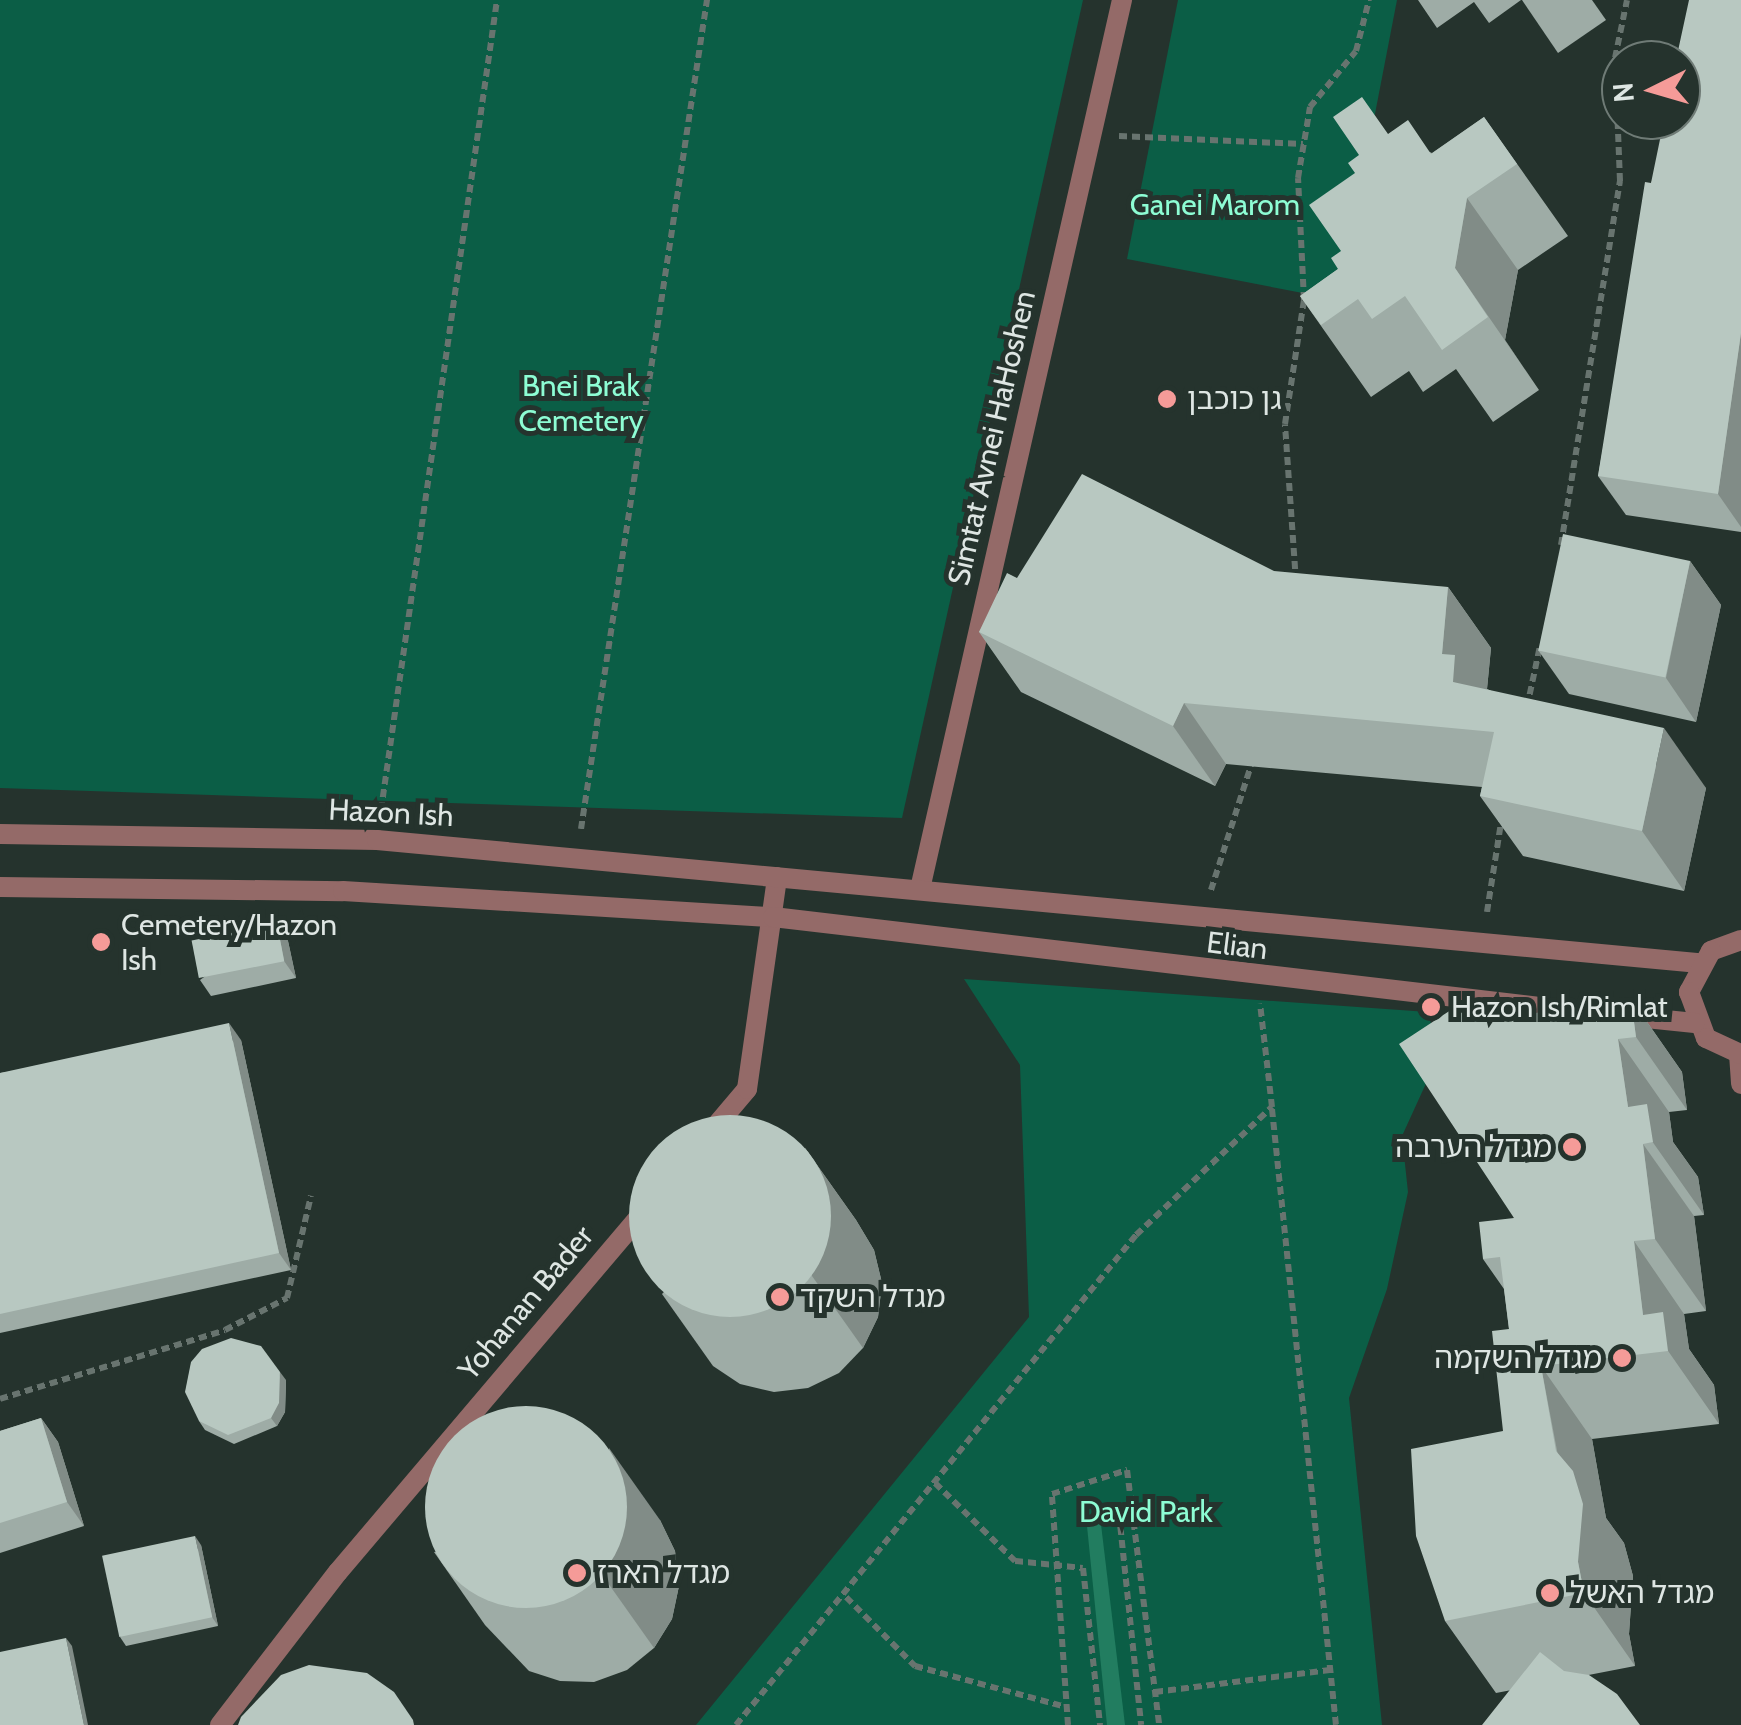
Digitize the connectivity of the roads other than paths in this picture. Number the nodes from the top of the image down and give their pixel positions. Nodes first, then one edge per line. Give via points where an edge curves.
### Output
1 (1122, 0) edge
2 (0, 834) edge
3 (777, 877) junction
4 (0, 887) edge
5 (920, 889) junction
6 (773, 917) junction
7 (1741, 940) edge
8 (1699, 964) junction
9 (1694, 1023) junction
10 (1740, 1054) edge
11 (1741, 1084) edge
12 (696, 1150) edge
13 (658, 1195) edge
14 (220, 1725) edge

1 - 5 street, Simtat Avnei HaHoshen
2 - 3 street, Hazon Ish via 377,840
3 - 5 street, Elian
3 - 6 street
4 - 6 street via 343,891
5 - 8 street, Elian
6 - 9 street, Elian via 1318,986
6 - 12 street via 747,1089
7 - 8 street
8 - 9 street via 1688,992
9 - 10 street via 1706,1038
10 - 11 street
13 - 14 street, Yohanan Bader via 338,1572

